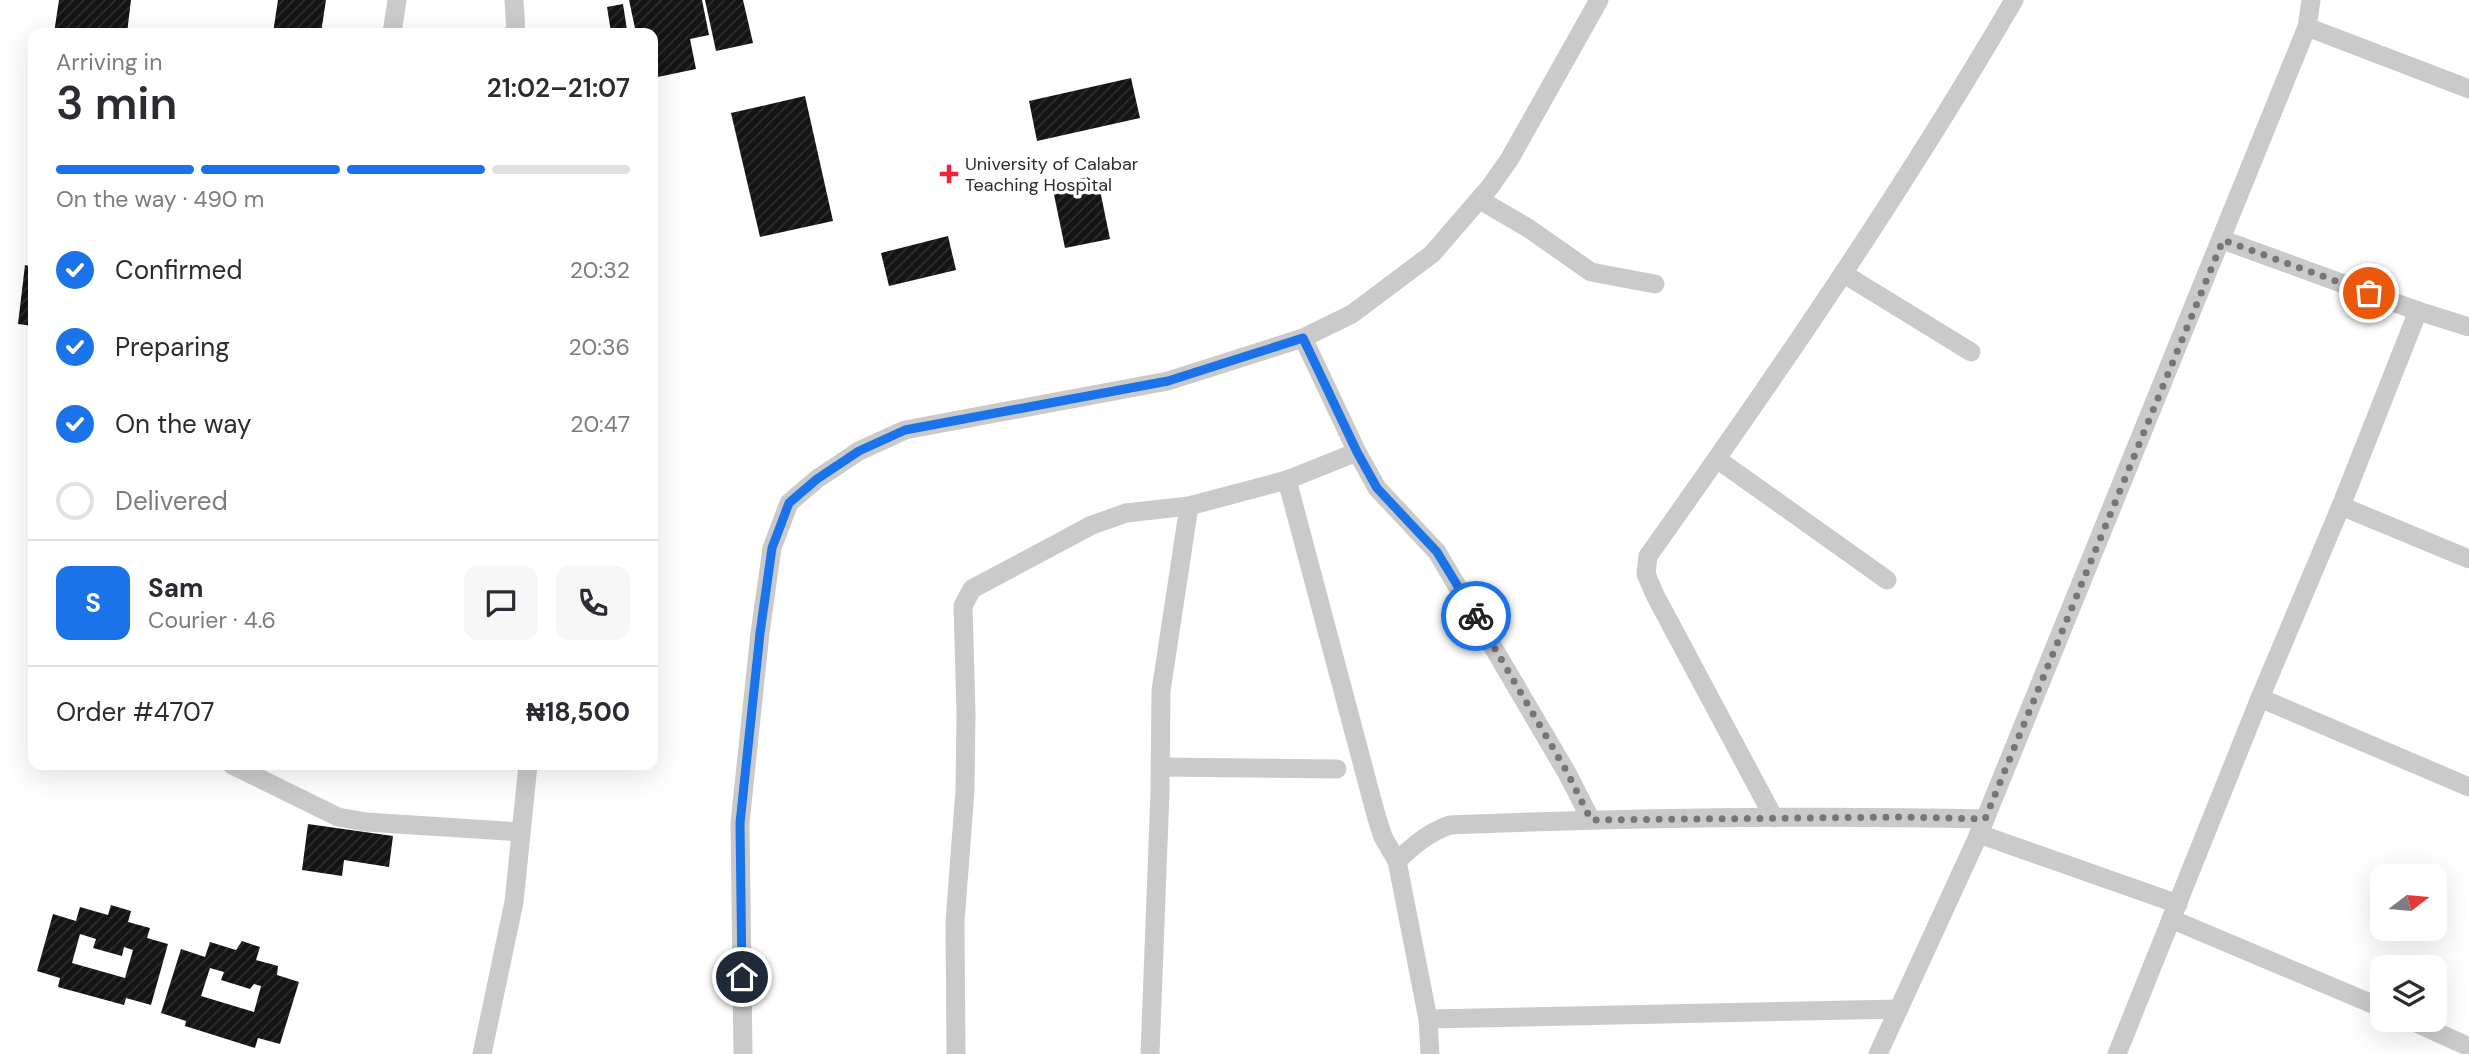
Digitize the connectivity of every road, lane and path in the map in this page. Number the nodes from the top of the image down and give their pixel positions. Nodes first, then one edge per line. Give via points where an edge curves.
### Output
1 (397, 0) edge
2 (514, 0) edge
3 (1599, 0) edge
4 (2014, 0) edge
5 (2311, 0) edge
6 (2307, 27) junction
7 (393, 28) edge
8 (516, 28) edge
9 (2469, 89) edge
10 (1480, 200) junction
11 (2223, 240) junction
12 (1843, 274) junction
13 (1655, 284) dead end
14 (2418, 311) junction
15 (2469, 327) edge
16 (1303, 338) junction
17 (1971, 352) dead end
18 (1357, 452) junction
19 (1717, 459) junction
20 (1287, 480) junction
21 (1189, 506) junction
22 (2341, 506) junction
23 (2469, 559) edge
24 (1888, 580) dead end
25 (2260, 698) junction
26 (1160, 767) junction
27 (1337, 769) dead end
28 (242, 770) edge
29 (527, 770) edge
30 (2469, 787) edge
31 (1774, 818) junction
32 (1591, 820) junction
33 (1982, 827) junction
34 (521, 832) junction
35 (1398, 860) junction
36 (2175, 912) junction
37 (2370, 1002) edge
38 (1899, 1009) junction
39 (1428, 1019) junction
40 (2437, 1032) edge
41 (2469, 1046) edge
42 (482, 1054) edge
43 (743, 1054) edge
44 (956, 1054) edge
45 (1150, 1054) edge
46 (1430, 1054) edge
47 (1878, 1054) edge
48 (2117, 1054) edge

1 - 7 street
2 - 8 street
3 - 10 street via 1509,160
4 - 12 street
5 - 6 street
6 - 9 street
6 - 11 street
10 - 13 street via 1591,272
10 - 16 street via 1432,254 1392,286 1352,314
11 - 14 street
11 - 33 street
12 - 17 street
12 - 19 street
14 - 15 street
14 - 22 street
16 - 18 street
16 - 43 street via 1168,381 905,430 859,451 789,503 772,548 740,823
18 - 20 street
18 - 32 street via 1377,488 1445,564
19 - 24 street
19 - 31 street via 1647,556 1646,574
20 - 21 street
20 - 35 street via 1376,814 1383,837
21 - 26 street via 1161,691
21 - 44 street via 1126,513 1092,525 972,589 963,606 965,790 955,922
22 - 23 street
22 - 25 street
25 - 30 street
25 - 36 street
26 - 27 street
26 - 45 street
28 - 34 street via 338,817
29 - 34 street
31 - 32 street
31 - 33 street
32 - 35 street via 1450,825 1424,837
33 - 36 street
33 - 38 street
34 - 42 street via 514,902
35 - 39 street
36 - 37 street
36 - 48 street
38 - 39 street
38 - 47 street
39 - 46 street
40 - 41 street

